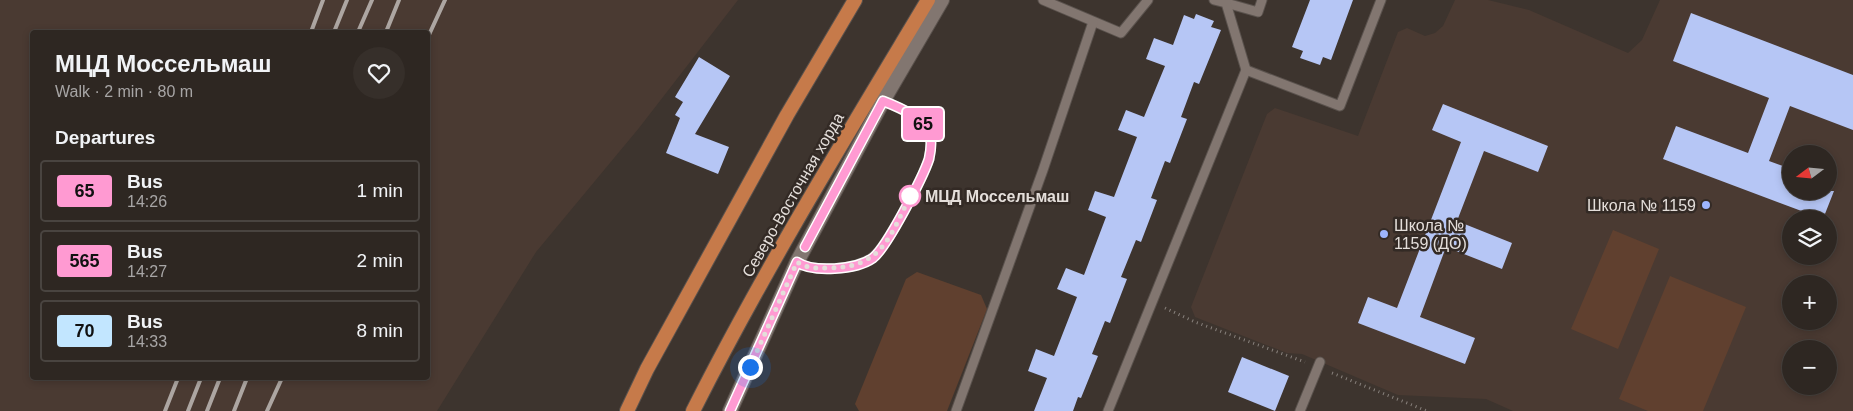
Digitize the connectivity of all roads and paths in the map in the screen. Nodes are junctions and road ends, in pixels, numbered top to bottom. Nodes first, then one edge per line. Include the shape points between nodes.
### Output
1 (856, 0) edge
2 (928, 0) edge
3 (942, 0) edge
4 (1043, 0) edge
5 (1148, 0) edge
6 (1214, 0) edge
7 (1262, 0) edge
8 (1381, 0) edge
9 (1226, 2) junction
10 (1092, 22) junction
11 (1246, 70) junction
12 (883, 101) junction
13 (797, 262) junction
14 (1153, 303) junction
15 (1319, 365) junction
16 (627, 411) edge
17 (693, 411) edge
18 (730, 411) edge
19 (956, 411) edge
20 (1108, 411) edge
21 (1300, 411) edge
22 (1426, 411) edge

1 - 16 main road via 787,114
2 - 17 main road, Северо-Восточная хорда via 729,342
3 - 12 street
4 - 10 lane
5 - 10 lane via 1121,32
6 - 9 lane
7 - 9 lane via 1258,12
8 - 11 lane via 1340,106
9 - 11 lane
10 - 19 lane via 1043,170
11 - 14 lane
12 - 13 street
12 - 13 lane via 910,113 928,128 931,144 928,159 889,238 873,258 850,268 804,268
13 - 18 street
14 - 15 path via 1195,322
14 - 20 lane
15 - 21 lane
15 - 22 path

